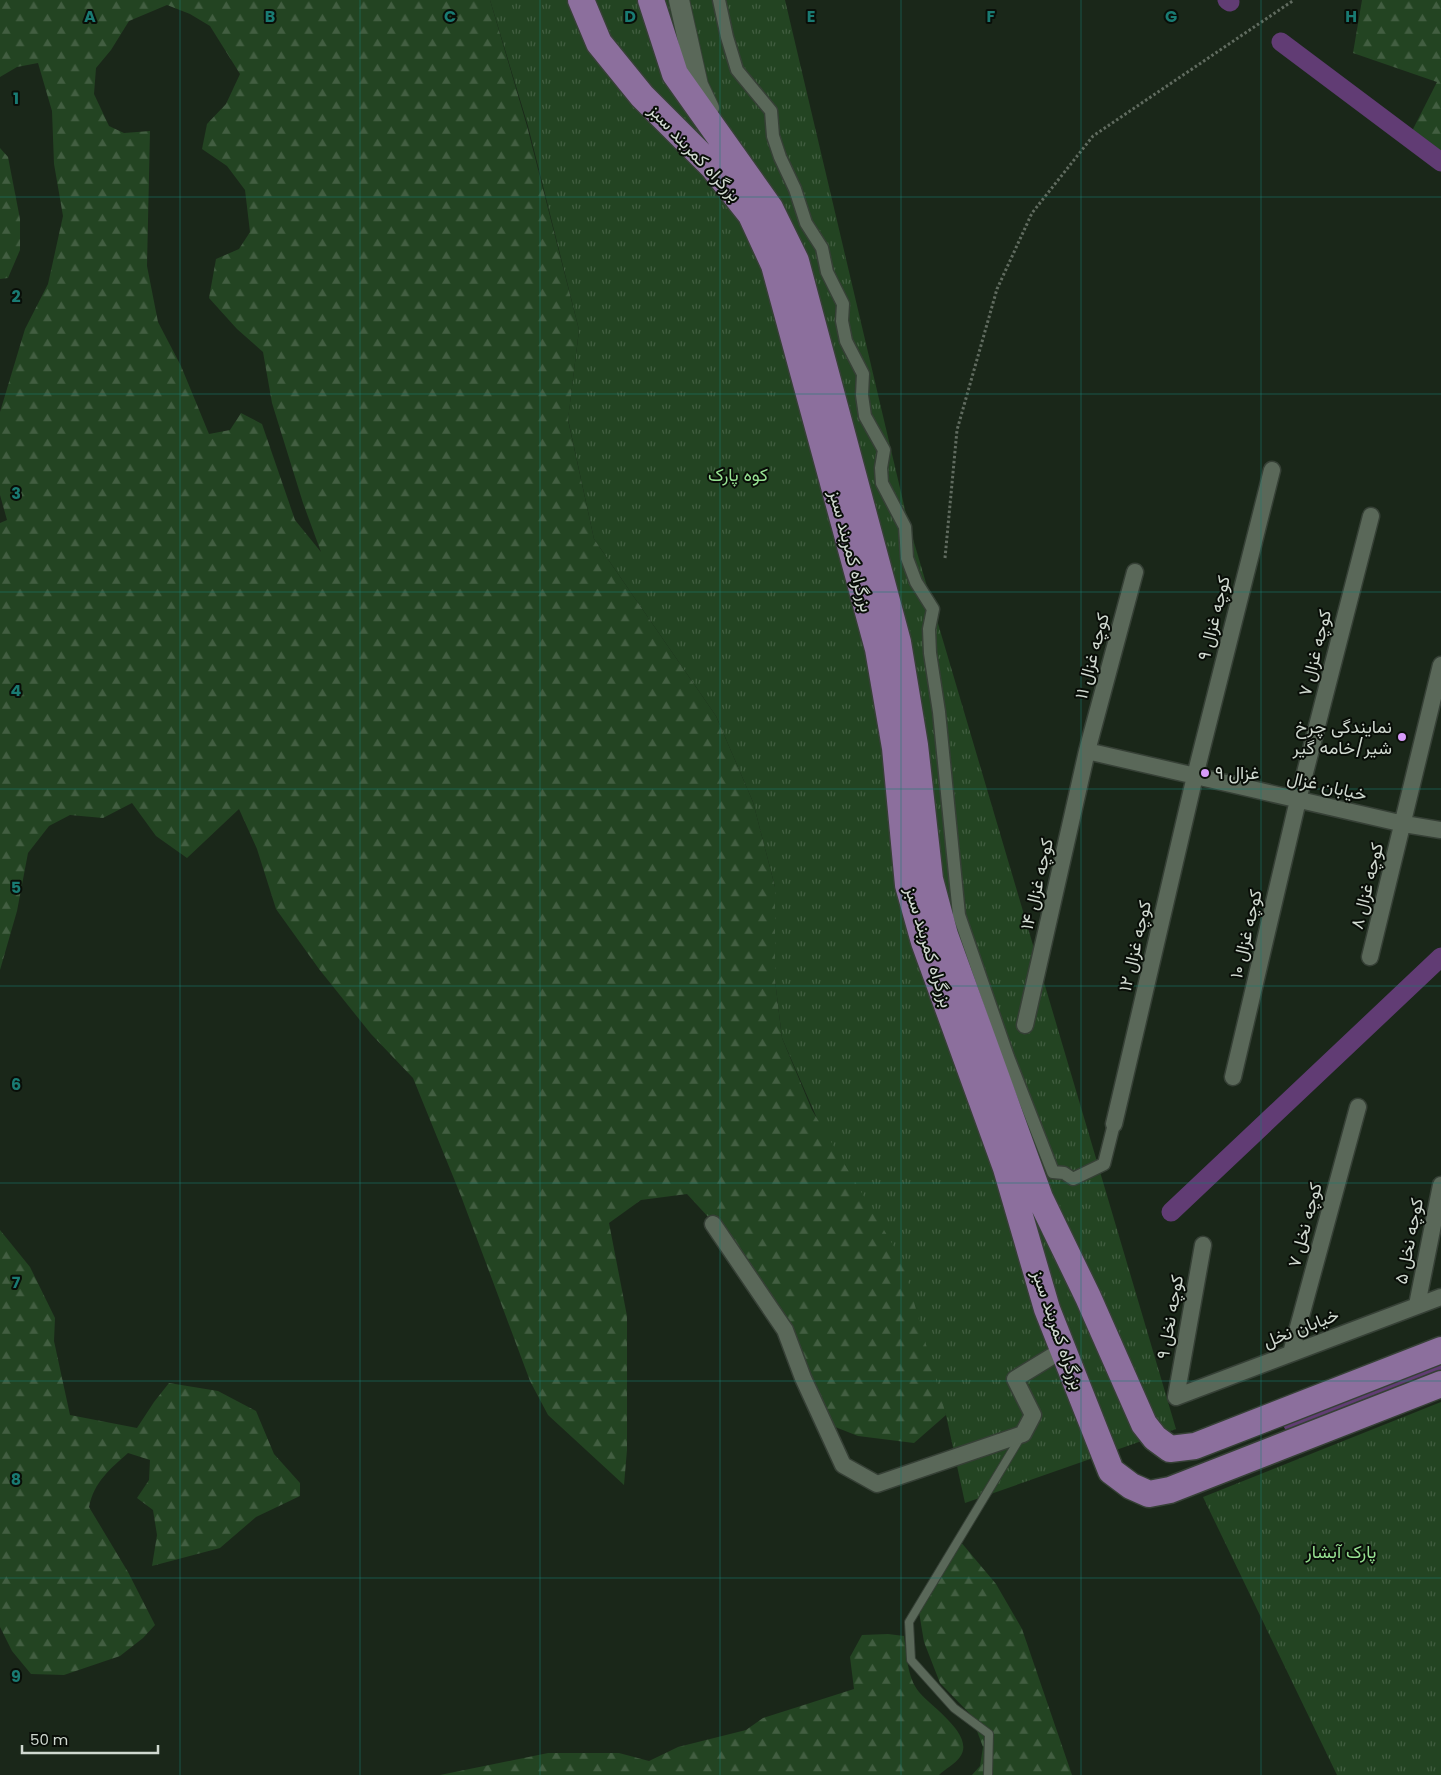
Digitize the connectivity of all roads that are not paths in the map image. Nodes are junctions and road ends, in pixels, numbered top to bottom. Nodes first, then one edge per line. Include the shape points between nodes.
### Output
1 (581, 0) edge
2 (651, 0) edge
3 (679, 0) edge
4 (719, 0) edge
5 (729, 150) junction
6 (1272, 470) dead end
7 (1371, 516) dead end
8 (1136, 572) dead end
9 (1441, 664) edge
10 (1087, 751) junction
11 (1195, 776) junction
12 (1298, 800) junction
13 (1404, 824) junction
14 (1441, 830) edge
15 (1370, 958) dead end
16 (1026, 1025) dead end
17 (1232, 1077) dead end
18 (1358, 1107) dead end
19 (1114, 1124) joint
20 (1441, 1184) edge
21 (713, 1224) dead end
22 (1203, 1245) dead end
23 (1088, 1297) junction
24 (1441, 1297) edge
25 (1417, 1305) junction
26 (1047, 1309) junction
27 (1064, 1349) junction
28 (1441, 1350) edge
29 (1291, 1353) junction
30 (1441, 1384) edge
31 (1176, 1396) joint
32 (1023, 1434) junction
33 (988, 1775) edge

1 - 26 highway, بزرگراه کمربند سبز via 599,43 642,96 712,166 752,215 774,265 878,649 895,748 908,885 924,942 1018,1204
2 - 5 highway, بزرگراه کمربند سبز via 675,74
3 - 5 street via 698,85
4 - 19 street via 737,70 771,111 773,136 780,157 806,222 822,248 827,272 843,304 846,341 863,374 866,416 884,450 882,483 905,527 907,558 916,582 933,609 929,629 930,653 959,915 1008,1057 1053,1172 1064,1173 1073,1179 1104,1164
5 - 23 highway, بزرگراه کمربند سبز via 770,208 796,261 898,642 915,745 930,879 943,926 1030,1171
6 - 11 street, کوچه غزال ۹
7 - 12 street, کوچه غزال ۷
8 - 10 street, کوچه غزال ۱۱
9 - 13 street, کوچه غزال ۸
10 - 11 street, خیابان غزال
10 - 16 street, کوچه غزال ۱۴
11 - 12 street, خیابان غزال
11 - 19 street, کوچه غزال ۱۲
12 - 13 street, خیابان غزال
12 - 17 street, کوچه غزال ۱۰
13 - 14 street, خیابان غزال
13 - 15 street, کوچه غزال ۸
18 - 29 street, کوچه نخل ۷
20 - 25 street, کوچه نخل ۵
21 - 32 street via 785,1330 843,1465 877,1484
22 - 31 street, کوچه نخل ۹
23 - 26 highway via 1078,1291 1065,1290 1055,1296
23 - 28 highway, بزرگراه کمربند سبز via 1144,1424 1170,1449 1195,1446
24 - 25 street, خیابان نخل
25 - 29 street, خیابان نخل
26 - 27 highway, بزرگراه کمربند سبز
27 - 30 highway, بزرگراه کمربند سبز via 1111,1471 1130,1486 1150,1494 1207,1477
27 - 32 street via 1015,1379 1033,1415
29 - 31 street, خیابان نخل
32 - 33 lane via 909,1622 911,1660 954,1708 989,1734

